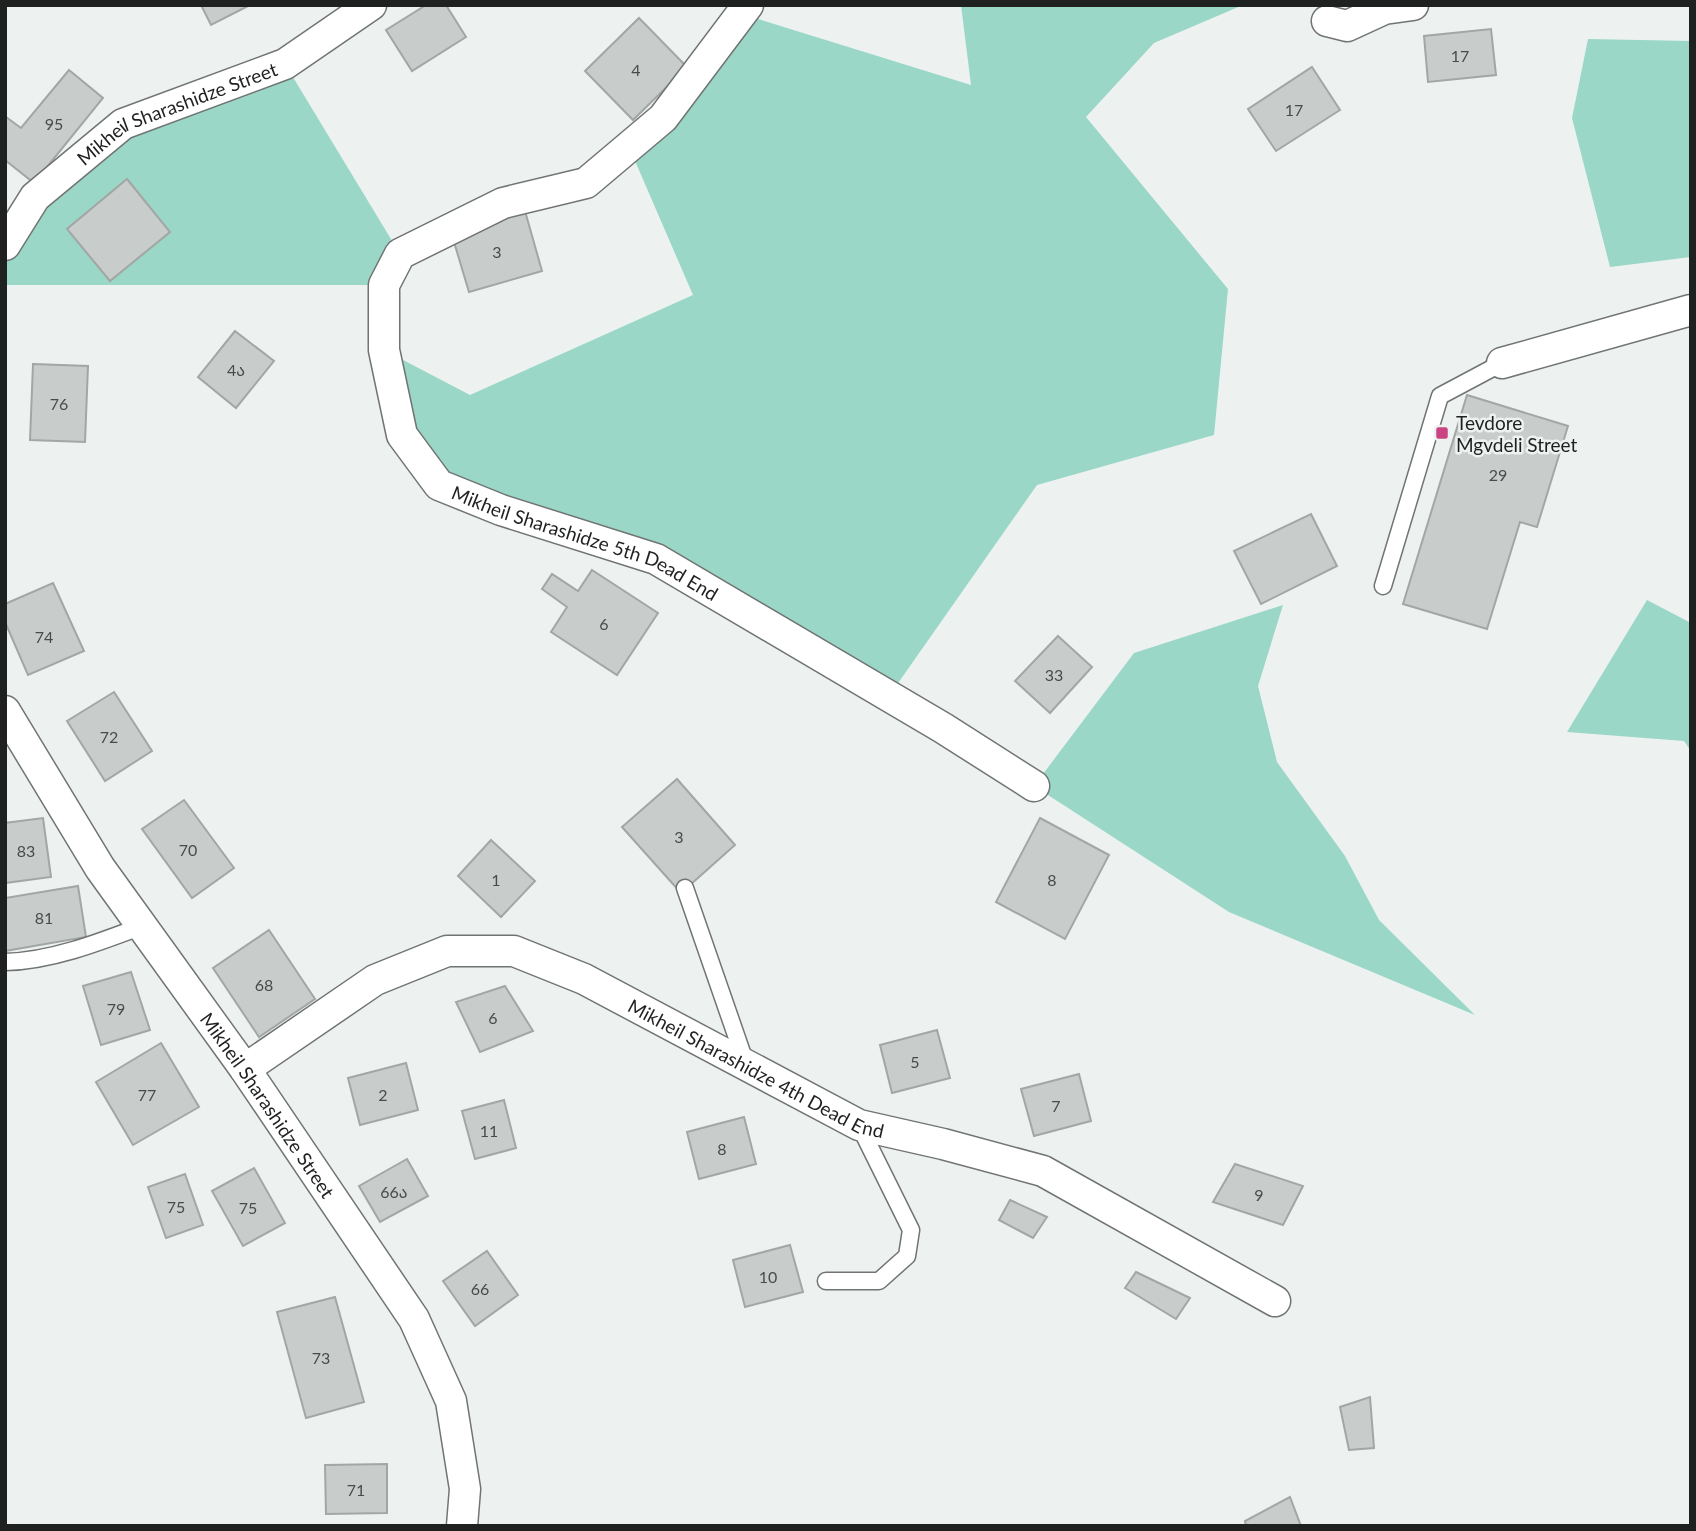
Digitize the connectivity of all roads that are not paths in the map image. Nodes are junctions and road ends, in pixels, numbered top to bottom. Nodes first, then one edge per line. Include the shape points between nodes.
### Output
1 (371, 5) edge
2 (748, 5) edge
3 (1413, 5) edge
4 (1327, 21) dead end
5 (5, 245) edge
6 (1691, 310) edge
7 (1502, 363) joint
8 (1383, 586) dead end
9 (5, 711) edge
10 (1034, 786) dead end
11 (685, 888) dead end
12 (142, 926) junction
13 (5, 962) edge
14 (747, 1066) junction
15 (245, 1069) junction
16 (859, 1125) junction
17 (826, 1281) dead end
18 (1275, 1301) dead end
19 (462, 1526) edge

1 - 5 street, Mikheil Sharashidze Street via 285,64 123,124 35,197
2 - 10 street, Mikheil Sharashidze 5th Dead End via 663,118 586,183 503,203 400,254 384,285 384,350 402,435 439,485 501,510 656,559
3 - 4 street via 1384,9 1347,26
6 - 7 street
7 - 8 lane via 1440,396
9 - 12 street, Mikheil Sharashidze Street via 100,869
11 - 14 lane
12 - 13 lane via 84,948
12 - 15 street, Mikheil Sharashidze Street
14 - 15 street, Mikheil Sharashidze 4th Dead End via 584,979 514,951 447,951 375,981
14 - 16 street, Mikheil Sharashidze 4th Dead End
15 - 19 street, Mikheil Sharashidze Street via 414,1319 451,1401 465,1489
16 - 17 lane via 911,1230 907,1256 879,1281
16 - 18 street, Mikheil Sharashidze 4th Dead End via 1044,1171

